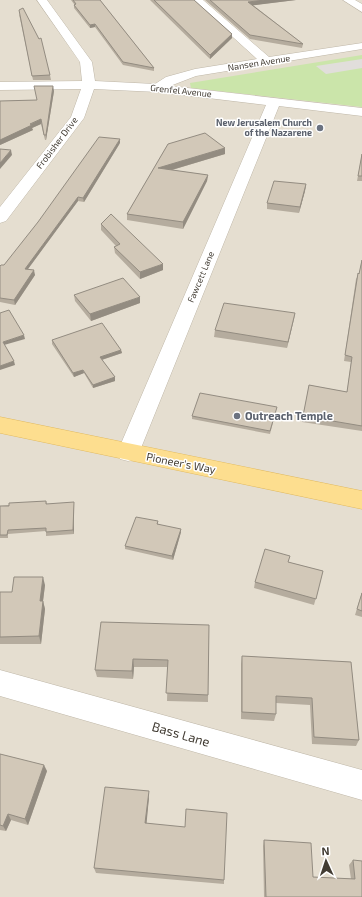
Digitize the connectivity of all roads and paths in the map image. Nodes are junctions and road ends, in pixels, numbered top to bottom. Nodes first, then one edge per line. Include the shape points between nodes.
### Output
1 (42, 0) edge
2 (197, 0) edge
3 (348, 0) edge
4 (362, 9) edge
5 (362, 46) edge
6 (266, 61) junction
7 (88, 84) junction
8 (0, 86) edge
9 (158, 88) junction
10 (274, 102) junction
11 (362, 112) edge
12 (0, 218) edge
13 (0, 425) edge
14 (128, 453) junction
15 (362, 500) edge
16 (0, 683) edge
17 (362, 785) edge

1 - 7 street, Frobisher Drive via 86,62
2 - 6 street
3 - 4 street
5 - 6 street, Nansen Avenue
6 - 9 street, Nansen Avenue via 195,73 170,80
7 - 8 street, Grenfel Avenue
7 - 9 street, Grenfel Avenue
7 - 12 street, Frobisher Drive via 77,118
9 - 10 street, Grenfel Avenue
10 - 11 street, Grenfel Avenue
10 - 14 street, Fawcett Lane
13 - 14 main road, Pioneer's Way
14 - 15 main road, Pioneer's Way
16 - 17 street, Bass Lane

